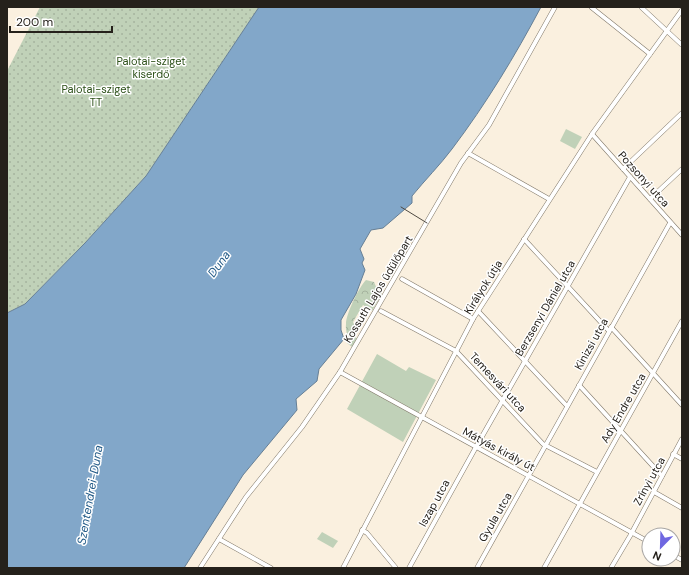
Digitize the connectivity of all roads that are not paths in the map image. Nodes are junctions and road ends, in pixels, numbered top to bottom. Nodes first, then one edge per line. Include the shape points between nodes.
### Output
1 (555, 7) edge
2 (591, 7) edge
3 (641, 7) edge
4 (682, 11) edge
5 (666, 32) junction
6 (682, 45) edge
7 (650, 54) junction
8 (682, 113) edge
9 (592, 134) junction
10 (468, 153) junction
11 (623, 169) junction
12 (682, 169) edge
13 (630, 177) junction
14 (549, 199) junction
15 (650, 199) junction
16 (670, 222) junction
17 (682, 235) edge
18 (524, 239) junction
19 (402, 279) dead end
20 (569, 285) junction
21 (381, 311) dead end
22 (478, 311) junction
23 (473, 319) junction
24 (682, 321) edge
25 (610, 329) junction
26 (456, 351) junction
27 (524, 362) junction
28 (340, 372) junction
29 (653, 373) junction
30 (579, 385) junction
31 (502, 400) junction
32 (682, 405) edge
33 (567, 406) junction
34 (422, 417) junction
35 (620, 431) junction
36 (682, 439) edge
37 (546, 445) junction
38 (476, 447) junction
39 (674, 454) junction
40 (682, 459) edge
41 (596, 472) junction
42 (530, 476) junction
43 (662, 476) junction
44 (654, 492) junction
45 (580, 503) junction
46 (682, 508) edge
47 (362, 530) junction
48 (632, 532) junction
49 (641, 537) edge
50 (218, 539) junction
51 (200, 568) edge
52 (271, 568) edge
53 (343, 568) edge
54 (396, 568) edge
55 (409, 568) edge
56 (477, 568) edge
57 (544, 568) edge
58 (611, 568) edge

1 - 10 street, Kossuth Lajos üdülőpart via 489,125
2 - 7 street
3 - 5 street
4 - 5 street, Királyok útja
5 - 6 street
5 - 7 street, Királyok útja
7 - 9 street, Királyok útja
8 - 11 street
9 - 11 street, Pozsonyi utca
9 - 14 street, Királyok útja
10 - 14 street
10 - 28 street, Kossuth Lajos üdülőpart
11 - 13 street, Pozsonyi utca
12 - 15 street
13 - 15 street, Pozsonyi utca
13 - 20 street, Berzsenyi Dániel utca
14 - 18 street, Királyok útja
15 - 16 street, Pozsonyi utca
16 - 17 street, Pozsonyi utca
16 - 25 street, Kinizsi utca
18 - 20 street
18 - 22 street, Királyok útja
19 - 23 street
20 - 25 street
20 - 27 street, Berzsenyi Dániel utca
21 - 26 street, Temesvári utca
22 - 23 street, Királyok útja
22 - 27 street
23 - 26 street, Királyok útja
24 - 29 street, Ady Endre utca
25 - 29 street
25 - 30 street, Kinizsi utca
26 - 31 street, Temesvári utca
26 - 34 street, Királyok útja
27 - 31 street, Berzsenyi Dániel utca
27 - 33 street
28 - 34 street, Mátyás király út
28 - 50 street, Kossuth Lajos üdülőpart via 302,427 246,497
29 - 32 street
29 - 35 street, Ady Endre utca
30 - 33 street, Kinizsi utca
30 - 35 street
31 - 37 street, Temesvári utca
31 - 38 street, Berzsenyi Dániel utca
33 - 37 street, Kinizsi utca
34 - 38 street, Mátyás király út
34 - 47 street, Királyok útja
35 - 41 street, Ady Endre utca
35 - 43 street
36 - 39 street, Zrínyi utca
37 - 41 street, Temesvári utca
37 - 42 street, Kinizsi utca
38 - 42 street, Mátyás király út
38 - 55 street, Iszap utca
39 - 40 street
39 - 43 street, Zrínyi utca
41 - 45 street, Ady Endre utca
42 - 45 street, Mátyás király út
42 - 56 street, Gyula utca
43 - 44 street, Zrínyi utca
44 - 46 street
44 - 48 street, Zrínyi utca
45 - 48 street, Mátyás király út
45 - 57 street, Ady Endre utca
47 - 53 street, Királyok útja
47 - 54 street
48 - 49 street, Mátyás király út
48 - 58 street, Zrínyi utca
50 - 51 street, Kossuth Lajos üdülőpart
50 - 52 street

